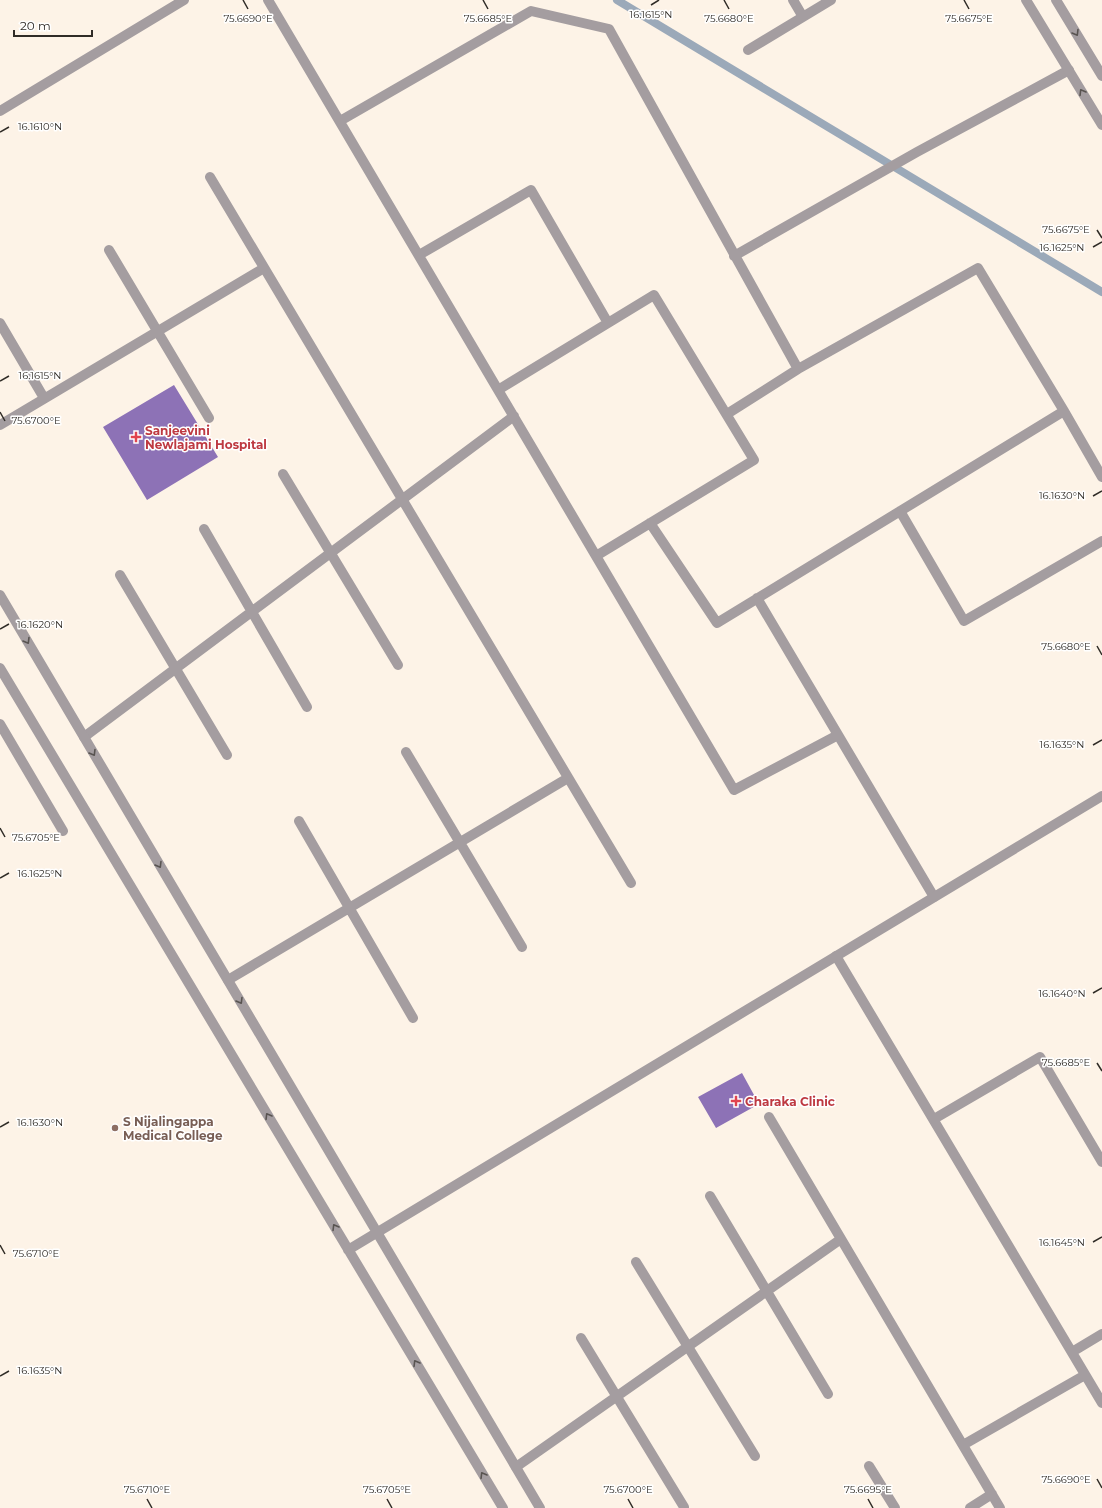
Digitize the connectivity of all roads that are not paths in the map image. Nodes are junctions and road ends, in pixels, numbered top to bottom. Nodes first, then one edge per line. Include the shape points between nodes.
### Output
1 (184, 0) edge
2 (268, 0) edge
3 (793, 0) edge
4 (831, 0) edge
5 (1026, 0) edge
6 (1056, 0) edge
7 (803, 17) junction
8 (748, 50) dead end
9 (1069, 70) junction
10 (1102, 76) edge
11 (0, 111) edge
12 (340, 121) junction
13 (1102, 125) edge
14 (210, 177) dead end
15 (109, 250) dead end
16 (419, 255) junction
17 (734, 256) junction
18 (264, 268) junction
19 (0, 323) edge
20 (608, 323) junction
21 (157, 331) junction
22 (798, 369) junction
23 (498, 390) junction
24 (44, 398) junction
25 (1064, 410) junction
26 (727, 414) junction
27 (514, 416) junction
28 (209, 418) dead end
29 (0, 424) edge
30 (283, 474) dead end
31 (1102, 477) edge
32 (402, 499) junction
33 (900, 511) junction
34 (650, 523) junction
35 (204, 529) dead end
36 (1102, 541) edge
37 (330, 553) junction
38 (596, 556) junction
39 (120, 575) dead end
40 (0, 595) edge
41 (757, 598) junction
42 (252, 612) junction
43 (398, 666) dead end
44 (0, 668) edge
45 (175, 668) junction
46 (307, 707) dead end
47 (0, 724) edge
48 (838, 735) junction
49 (84, 737) junction
50 (406, 752) dead end
51 (227, 755) dead end
52 (568, 778) junction
53 (1102, 796) edge
54 (299, 821) dead end
55 (63, 831) dead end
56 (460, 842) junction
57 (631, 883) dead end
58 (934, 897) junction
59 (350, 908) junction
60 (522, 948) dead end
61 (836, 956) junction
62 (228, 980) junction
63 (413, 1018) dead end
64 (769, 1117) dead end
65 (934, 1119) junction
66 (1102, 1162) edge
67 (710, 1196) dead end
68 (377, 1233) junction
69 (841, 1239) junction
70 (348, 1250) junction
71 (636, 1262) dead end
72 (766, 1291) junction
73 (1102, 1334) edge
74 (581, 1338) dead end
75 (688, 1346) junction
76 (1072, 1352) junction
77 (1085, 1375) junction
78 (828, 1394) dead end
79 (616, 1396) junction
80 (1102, 1403) edge
81 (963, 1445) junction
82 (755, 1456) dead end
83 (869, 1466) dead end
84 (516, 1467) junction
85 (992, 1494) junction
86 (684, 1507) dead end
87 (503, 1508) edge
88 (540, 1508) edge
89 (895, 1508) edge
90 (970, 1508) edge
91 (1000, 1508) edge

1 - 11 street
2 - 12 street
3 - 7 street
4 - 7 street
5 - 9 street
6 -> 10 street
7 - 8 street
13 -> 9 street
9 - 17 street via 909,156
12 - 16 street
12 - 17 street via 531,11 609,29
14 - 18 street
15 - 21 street
16 - 20 street via 531,190
16 - 23 street
17 - 22 street
18 - 21 street
18 - 32 street
19 - 24 street
20 - 23 street
20 - 26 street via 654,295
21 - 24 street
21 - 28 street
22 - 25 street via 978,268
22 - 26 street
23 - 27 street
24 - 29 street
25 - 31 street
25 - 33 street
26 - 34 street via 754,460
27 - 32 street
27 - 38 street
30 - 37 street
32 - 37 street
32 - 52 street
33 - 36 street via 964,620
33 - 41 street
34 - 38 street
34 - 41 street via 718,623
35 - 42 street
37 - 42 street
37 - 43 street
38 - 48 street via 734,790
39 - 45 street
40 -> 49 street
41 - 48 street
42 - 45 street
42 - 46 street
70 -> 44 street
45 - 49 street
45 - 51 street
47 - 55 street
48 - 58 street
49 -> 62 street
50 - 56 street
52 - 56 street
52 - 57 street
53 - 58 street
54 - 59 street
56 - 59 street
56 - 60 street
58 - 61 street
59 - 62 street
59 - 63 street
61 - 65 street
61 - 68 street
62 -> 68 street
64 - 69 street
65 - 66 street via 1040,1057
65 - 76 street
67 - 72 street
68 - 70 street
68 - 84 street
69 - 72 street
69 - 81 street
87 -> 70 street
71 - 75 street
72 - 75 street
72 - 78 street
73 - 76 street
74 - 79 street
75 - 79 street
75 - 82 street
76 - 77 street
77 - 80 street
77 - 81 street
79 - 84 street
79 - 86 street
81 - 85 street
83 - 89 street
84 - 88 street
85 - 90 street
85 - 91 street

